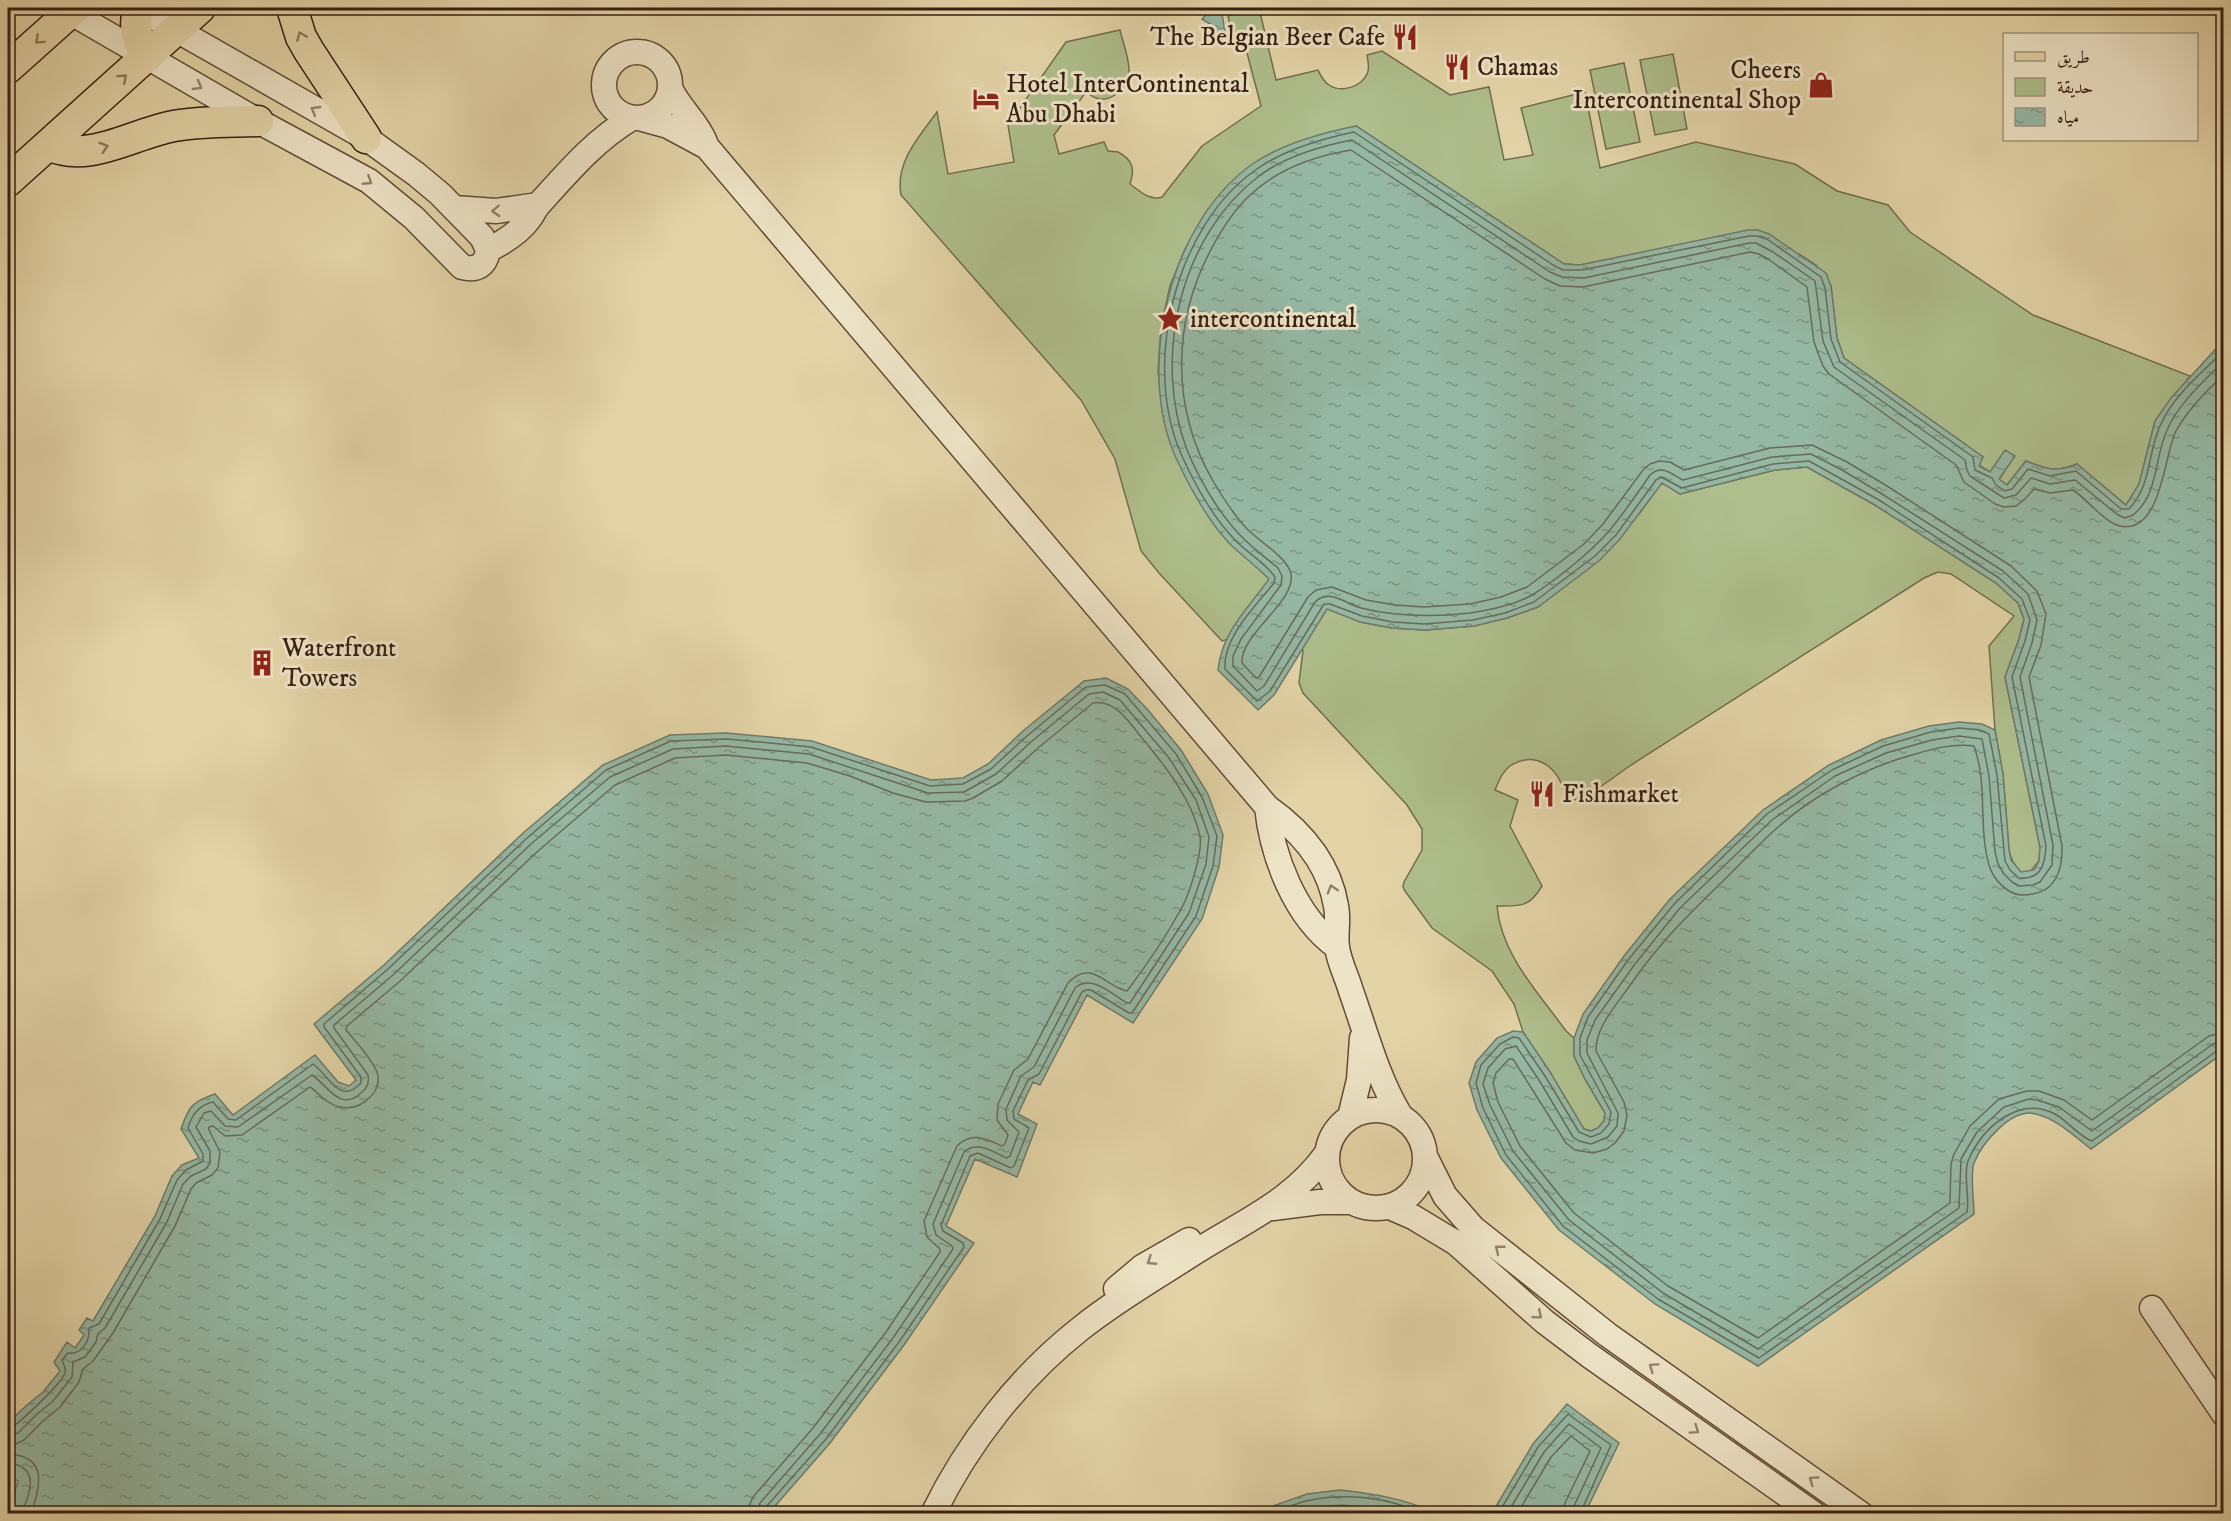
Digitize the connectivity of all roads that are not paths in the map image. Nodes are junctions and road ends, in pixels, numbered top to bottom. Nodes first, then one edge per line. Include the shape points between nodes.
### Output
1 (138, 8) edge
2 (200, 8) edge
3 (292, 8) edge
4 (69, 9) edge
5 (176, 29) junction
6 (147, 57) junction
7 (8, 68) edge
8 (670, 87) junction
9 (604, 91) junction
10 (635, 118) junction
11 (258, 121) junction
12 (366, 138) junction
13 (48, 145) junction
14 (707, 147) junction
15 (580, 158) junction
16 (8, 181) edge
17 (538, 205) junction
18 (454, 208) junction
19 (488, 250) junction
20 (1362, 1024) junction
21 (1400, 1115) junction
22 (1350, 1117) junction
23 (1328, 1153) junction
24 (1426, 1158) junction
25 (1352, 1203) junction
26 (1390, 1207) junction
27 (1270, 1208) junction
28 (2152, 1308) dead end
29 (2223, 1414) edge
30 (933, 1514) edge
31 (1814, 1514) edge
32 (1861, 1514) edge

1 - 5 street
1 - 6 main road via 136,33
2 - 5 main road
12 -> 3 main road via 301,38
4 - 6 street
4 -> 7 main road
5 - 6 main road
12 -> 5 street
6 -> 11 street
13 -> 6 main road
8 - 9 street via 664,66 646,53 635,52 624,54 608,69
8 - 10 street via 660,109
8 - 14 street
9 - 10 street via 614,109
9 - 15 street
10 - 14 street via 668,126
10 - 15 street via 605,136
13 -> 11 main road via 84,153 176,126
11 -> 19 street via 369,181 414,218 462,267 477,268
12 - 18 street
13 - 16 main road
14 - 20 street via 1267,807 1333,944
15 - 17 street
17 -> 18 street via 496,211
17 - 19 street via 518,232
18 - 19 street via 482,237
20 - 21 street
20 - 22 street via 1359,1080
21 - 22 street via 1375,1109
21 - 24 street via 1418,1133
22 - 23 street via 1333,1135
23 - 25 street via 1334,1185
23 - 27 street via 1308,1179
24 - 26 street via 1425,1170 1412,1193
32 -> 24 street via 1608,1335 1491,1242 1458,1213 1439,1187
25 - 26 street
25 - 27 street
26 -> 31 street via 1456,1244 1590,1356
27 - 30 street via 1243,1223 1200,1235 1161,1254 1108,1296 985,1429
28 - 29 street

